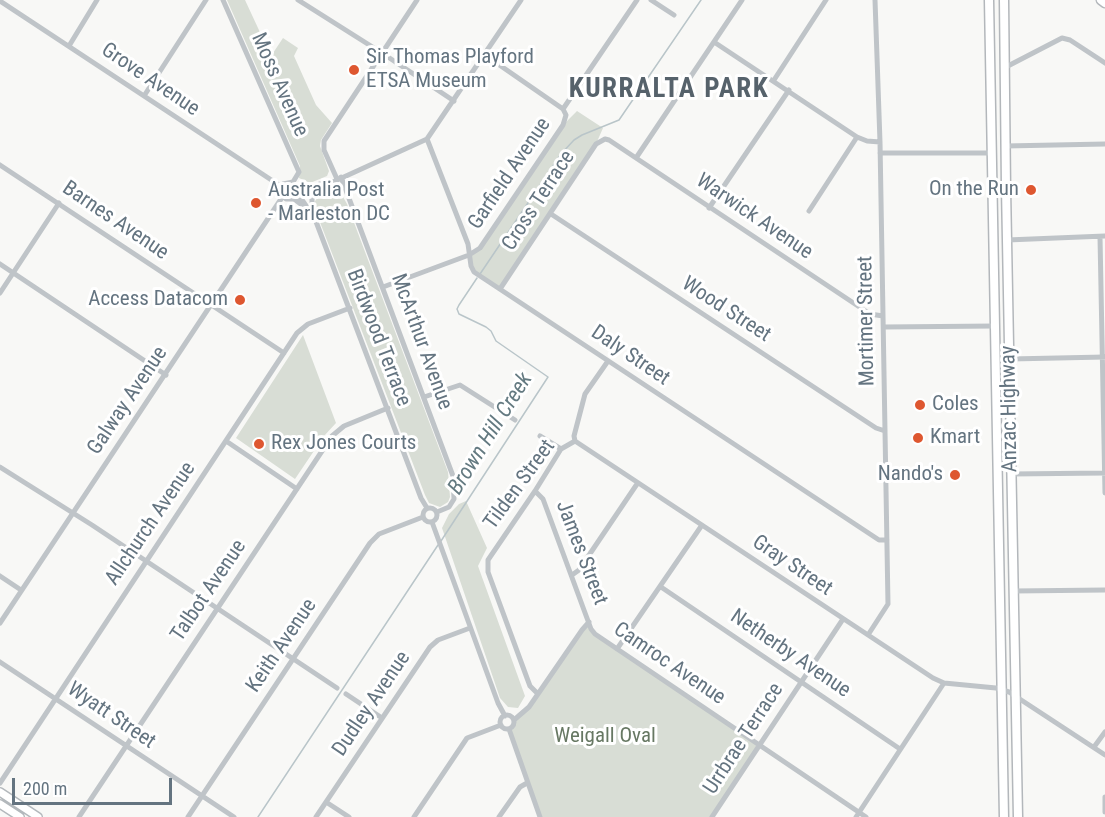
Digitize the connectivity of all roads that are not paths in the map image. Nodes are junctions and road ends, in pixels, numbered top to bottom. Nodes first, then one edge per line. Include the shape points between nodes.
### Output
1 (98, 0) edge
2 (206, 0) edge
3 (223, 0) edge
4 (417, 0) edge
5 (521, 0) edge
6 (637, 0) edge
7 (651, 0) edge
8 (742, 0) edge
9 (826, 0) edge
10 (875, 0) edge
11 (989, 0) edge
12 (1004, 0) edge
13 (1101, 0) edge
14 (0, 1) edge
15 (300, 1) edge
16 (1105, 3) edge
17 (675, 15) dead end
18 (1004, 36) junction
19 (714, 42) junction
20 (69, 46) junction
21 (382, 53) junction
22 (990, 53) junction
23 (485, 55) junction
24 (1105, 63) edge
25 (1004, 68) junction
26 (774, 80) junction
27 (789, 90) junction
28 (144, 96) junction
29 (454, 101) junction
30 (563, 109) junction
31 (857, 137) junction
32 (427, 139) junction
33 (609, 140) joint
34 (880, 142) junction
35 (1105, 144) edge
36 (1005, 146) junction
37 (880, 153) junction
38 (991, 153) junction
39 (636, 158) junction
40 (0, 165) edge
41 (1006, 177) junction
42 (339, 178) junction
43 (293, 182) junction
44 (282, 187) junction
45 (992, 187) junction
46 (317, 189) junction
47 (297, 193) junction
48 (283, 196) junction
49 (1006, 200) junction
50 (59, 203) junction
51 (993, 205) junction
52 (709, 208) junction
53 (809, 211) dead end
54 (312, 212) junction
55 (551, 214) junction
56 (1103, 237) edge
57 (1007, 240) junction
58 (470, 255) junction
59 (0, 264) edge
60 (13, 273) junction
61 (383, 287) junction
62 (500, 289) junction
63 (1008, 291) junction
64 (994, 292) junction
65 (0, 293) edge
66 (211, 304) junction
67 (350, 308) junction
68 (883, 316) junction
69 (995, 326) junction
70 (884, 327) junction
71 (284, 353) junction
72 (1104, 357) edge
73 (1010, 359) junction
74 (608, 361) junction
75 (165, 375) junction
76 (424, 397) junction
77 (388, 408) junction
78 (515, 420) dead end
79 (885, 430) junction
80 (540, 436) dead end
81 (226, 441) junction
82 (575, 441) junction
83 (561, 449) junction
84 (0, 467) edge
85 (1105, 473) edge
86 (1011, 474) junction
87 (638, 484) junction
88 (297, 489) junction
89 (536, 491) junction
90 (998, 492) junction
91 (1105, 493) edge
92 (427, 508) junction
93 (437, 512) junction
94 (72, 514) junction
95 (423, 517) junction
96 (432, 522) junction
97 (702, 525) junction
98 (887, 540) junction
99 (1013, 548) junction
100 (1000, 557) junction
101 (146, 561) junction
102 (572, 575) junction
103 (0, 576) edge
104 (661, 587) junction
105 (21, 590) junction
106 (1105, 590) edge
107 (1014, 591) junction
108 (218, 609) junction
109 (843, 619) junction
110 (0, 623) edge
111 (590, 626) junction
112 (470, 628) junction
113 (868, 635) junction
114 (1015, 641) junction
115 (1001, 642) junction
116 (617, 649) junction
117 (294, 659) junction
118 (0, 662) edge
119 (801, 682) junction
120 (944, 683) junction
121 (337, 688) dead end
122 (1001, 689) junction
123 (346, 694) dead end
124 (538, 694) junction
125 (1016, 696) junction
126 (56, 698) junction
127 (504, 716) junction
128 (382, 718) junction
129 (514, 720) junction
130 (501, 725) junction
131 (509, 729) junction
132 (1105, 732) edge
133 (126, 746) junction
134 (759, 746) junction
135 (1094, 747) junction
136 (900, 749) junction
137 (1105, 755) edge
138 (1018, 779) junction
139 (0, 783) edge
140 (527, 783) junction
141 (1003, 787) junction
142 (0, 792) edge
143 (202, 796) junction
144 (1105, 797) edge
145 (326, 802) junction
146 (1, 807) edge
147 (1105, 812) edge
148 (857, 815) edge
149 (20, 817) edge
150 (38, 817) edge
151 (79, 817) edge
152 (188, 817) edge
153 (234, 817) edge
154 (316, 817) edge
155 (349, 817) edge
156 (414, 817) edge
157 (499, 817) edge
158 (540, 817) edge
159 (712, 817) edge
160 (866, 817) edge
161 (1004, 817) edge
162 (1018, 817) edge

1 - 20 street
2 - 28 street
3 - 43 street, Moss Avenue via 299,172
4 - 21 street
5 - 23 street
6 - 30 street, Garfield Avenue
7 - 17 street
8 - 19 street
9 - 26 street
10 - 34 street, Mortimer Street
11 - 22 highway, Anzac Highway
12 - 18 highway, Anzac Highway
13 - 16 highway
14 - 20 street, Grove Avenue
15 - 21 street
18 - 22 highway via 997,36
18 - 25 highway, Anzac Highway
19 - 26 street
19 - 39 street
20 - 28 street, Grove Avenue
21 - 29 street
21 - 42 street, McArthur Avenue via 324,141 324,150
22 - 38 highway, Anzac Highway
23 - 29 street
23 - 30 street
24 - 25 street via 1062,38
25 - 36 highway, Anzac Highway
26 - 27 street
27 - 31 street
27 - 52 street
28 - 44 street, Grove Avenue
29 - 32 street
30 - 58 street, Garfield Avenue via 563,125 480,248
31 - 34 street
31 - 53 street
32 - 42 street
32 - 58 street, Daly Street
33 - 39 street, Warwick Avenue
33 - 55 street, Cross Terrace via 596,144
34 - 37 street, Mortimer Street
35 - 36 street
36 - 41 highway, Anzac Highway
37 - 38 street
37 - 68 street, Mortimer Street
38 - 45 highway, Anzac Highway
39 - 52 street, Warwick Avenue
40 - 50 street, Barnes Avenue
41 - 45 highway via 999,189
41 - 49 highway, Anzac Highway
42 - 46 street
42 - 47 street
42 - 61 street, McArthur Avenue
43 - 44 street
43 - 47 street
44 - 48 street
45 - 51 highway, Anzac Highway
46 - 47 street
46 - 54 street via 312,197
47 - 48 street via 286,199
47 - 54 street, Birdwood Terrace
48 - 66 street, Galway Avenue
49 - 51 highway via 998,198
49 - 57 highway, Anzac Highway
50 - 60 street
50 - 66 street, Barnes Avenue
51 - 64 highway, Anzac Highway
52 - 68 street, Warwick Avenue via 870,314
54 - 67 street, Birdwood Terrace
55 - 62 street, Cross Terrace
55 - 79 street, Wood Street via 876,428
56 - 57 street
56 - 72 street
57 - 63 highway, Anzac Highway
58 - 61 street, Garfield Avenue
58 - 62 street, Daly Street via 474,272
59 - 60 street
60 - 65 street
60 - 75 street
61 - 76 street, McArthur Avenue
62 - 74 street, Daly Street
63 - 64 highway
63 - 73 highway, Anzac Highway
64 - 69 highway, Anzac Highway
66 - 71 street, Barnes Avenue
66 - 75 street, Galway Avenue
67 - 71 street, Allchurch Avenue via 308,324
67 - 77 street, Birdwood Terrace
68 - 70 street, Mortimer Street
69 - 70 street
69 - 90 highway, Anzac Highway
70 - 79 street, Mortimer Street
71 - 81 street, Allchurch Avenue
72 - 73 street
72 - 85 street
73 - 86 highway, Anzac Highway
74 - 82 street, Tilden Street via 585,394
74 - 98 street, Daly Street via 879,540
75 - 94 street, Galway Avenue
76 - 78 street via 460,385
76 - 93 street, McArthur Avenue via 455,486 452,503
77 - 88 street, Talbot Avenue via 338,430
77 - 92 street, Birdwood Terrace
79 - 98 street, Mortimer Street
80 - 83 street
81 - 88 street
81 - 101 street, Allchurch Avenue
82 - 83 street, Tilden Street
82 - 87 street, Gray Street
83 - 89 street, Tilden Street
84 - 94 street
85 - 86 street
85 - 91 street
86 - 90 highway
86 - 99 highway, Anzac Highway
87 - 97 street, Gray Street
87 - 102 street
88 - 108 street, Talbot Avenue
89 - 102 street, James Street via 543,499
89 - 124 street, Tilden Street via 493,550 487,566 530,686
90 - 100 highway, Anzac Highway
92 - 93 street
92 - 95 street
93 - 96 street
94 - 101 street
94 - 105 street, Galway Avenue
95 - 96 street
95 - 117 street, Keith Avenue via 374,538
96 - 112 street
97 - 104 street
97 - 109 street, Gray Street
98 - 113 street, Mortimer Street via 888,604
99 - 100 highway via 1006,547
99 - 107 highway, Anzac Highway
100 - 115 highway, Anzac Highway
101 - 108 street
101 - 126 street, Allchurch Avenue
102 - 111 street, James Street
103 - 105 street
104 - 116 street
104 - 119 street, Netherby Avenue
105 - 110 street, Galway Avenue
106 - 107 street
107 - 114 highway, Anzac Highway
108 - 117 street
108 - 133 street, Talbot Avenue
109 - 113 street, Gray Street
109 - 119 street, Urrbrae Terrace
111 - 116 street, Camroc Avenue
111 - 124 street via 582,630
112 - 127 street
112 - 128 street, Dudley Avenue via 433,644
113 - 120 street, Gray Street
114 - 115 highway
114 - 125 highway, Anzac Highway
115 - 122 highway, Anzac Highway
116 - 134 street, Camroc Avenue
117 - 121 street
117 - 143 street, Keith Avenue
118 - 126 street, Wyatt Street
119 - 134 street, Urrbrae Terrace
119 - 136 street, Netherby Avenue
120 - 122 street, Gray Street
120 - 136 street
122 - 125 street, Gray Street
122 - 141 highway, Anzac Highway
123 - 128 street
124 - 129 street
125 - 135 street, Gray Street
125 - 138 highway, Anzac Highway
126 - 133 street, Wyatt Street
126 - 139 street, Allchurch Avenue
127 - 129 street
127 - 130 street
128 - 145 street, Dudley Avenue
129 - 131 street
130 - 131 street
130 - 156 street via 467,738
131 - 140 street
132 - 135 street
133 - 143 street, Wyatt Street
133 - 151 street, Talbot Avenue
134 - 148 street
134 - 159 street, Urrbrae Terrace
135 - 137 street, Gray Street
136 - 148 street
138 - 141 highway via 1009,780
138 - 162 highway, Anzac Highway
140 - 157 street
140 - 158 street
141 - 161 highway, Anzac Highway
142 - 150 main road
143 - 152 street, Keith Avenue
143 - 153 street, Wyatt Street
144 - 147 street
145 - 154 street, Dudley Avenue
145 - 155 street
146 - 149 main road
148 - 160 street

